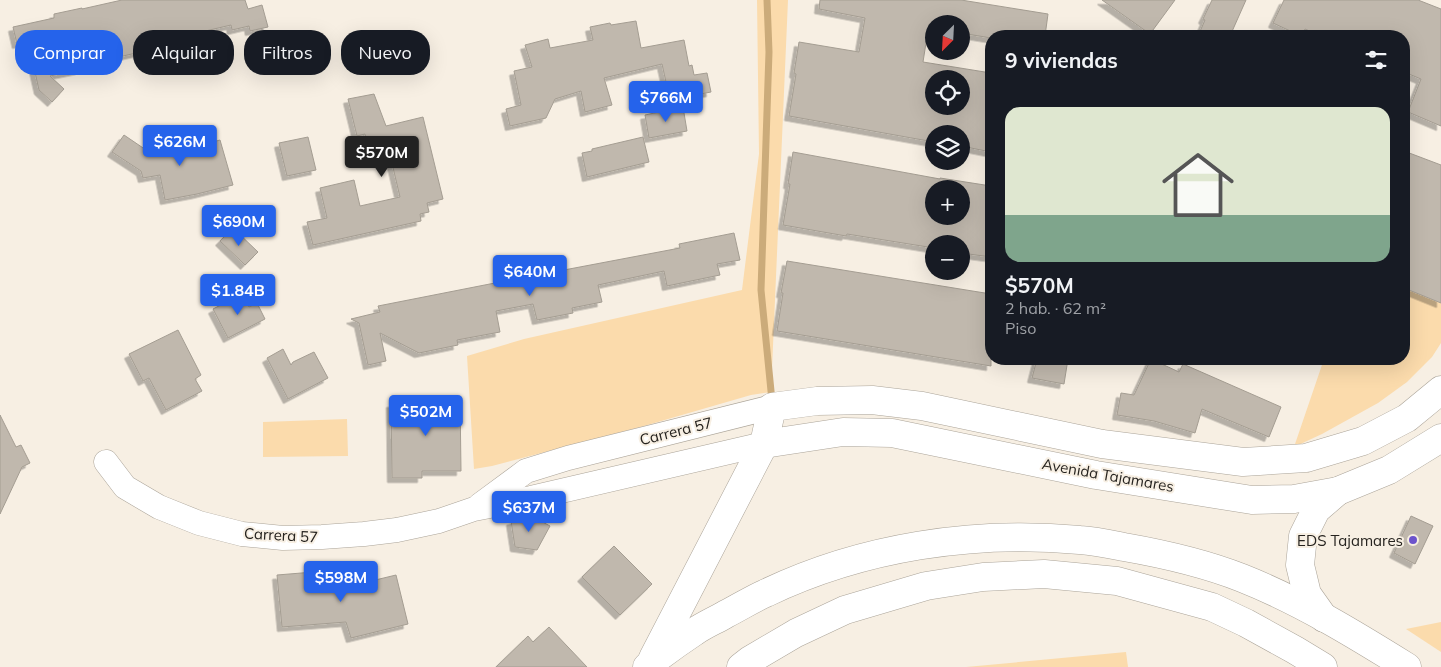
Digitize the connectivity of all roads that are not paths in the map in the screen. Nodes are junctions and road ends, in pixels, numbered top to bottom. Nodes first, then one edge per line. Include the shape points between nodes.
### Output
1 (1441, 390) edge
2 (772, 407) junction
3 (1441, 438) edge
4 (764, 444) junction
5 (106, 462) dead end
6 (1338, 491) junction
7 (474, 509) junction
8 (1324, 618) junction
9 (649, 665) edge
10 (746, 665) edge
11 (1323, 667) edge
12 (1407, 667) edge

1 - 2 main road, Avenida Tajamares via 1407,418 1363,441 1306,458 1243,462 1102,444 922,406 863,400 817,401
2 - 4 main road
2 - 7 street, Carrera 57 via 526,470
3 - 6 main road, Avenida Tajamares via 1388,470
4 - 6 main road, Avenida Tajamares via 843,432 892,433 1096,475 1252,500 1294,499
4 - 7 street, Carrera 57
4 - 9 main road
5 - 7 street, Carrera 57 via 125,487 159,507 199,523 242,534 283,538 364,534 439,521
6 - 8 main road via 1316,510 1303,536 1300,565 1307,594
8 - 9 main road via 1241,578 1160,553 1081,540 980,538 884,552 813,573 766,593 695,631
8 - 12 main road
10 - 11 main road via 796,633 846,610 926,586 983,577 1044,574 1117,582 1212,607

